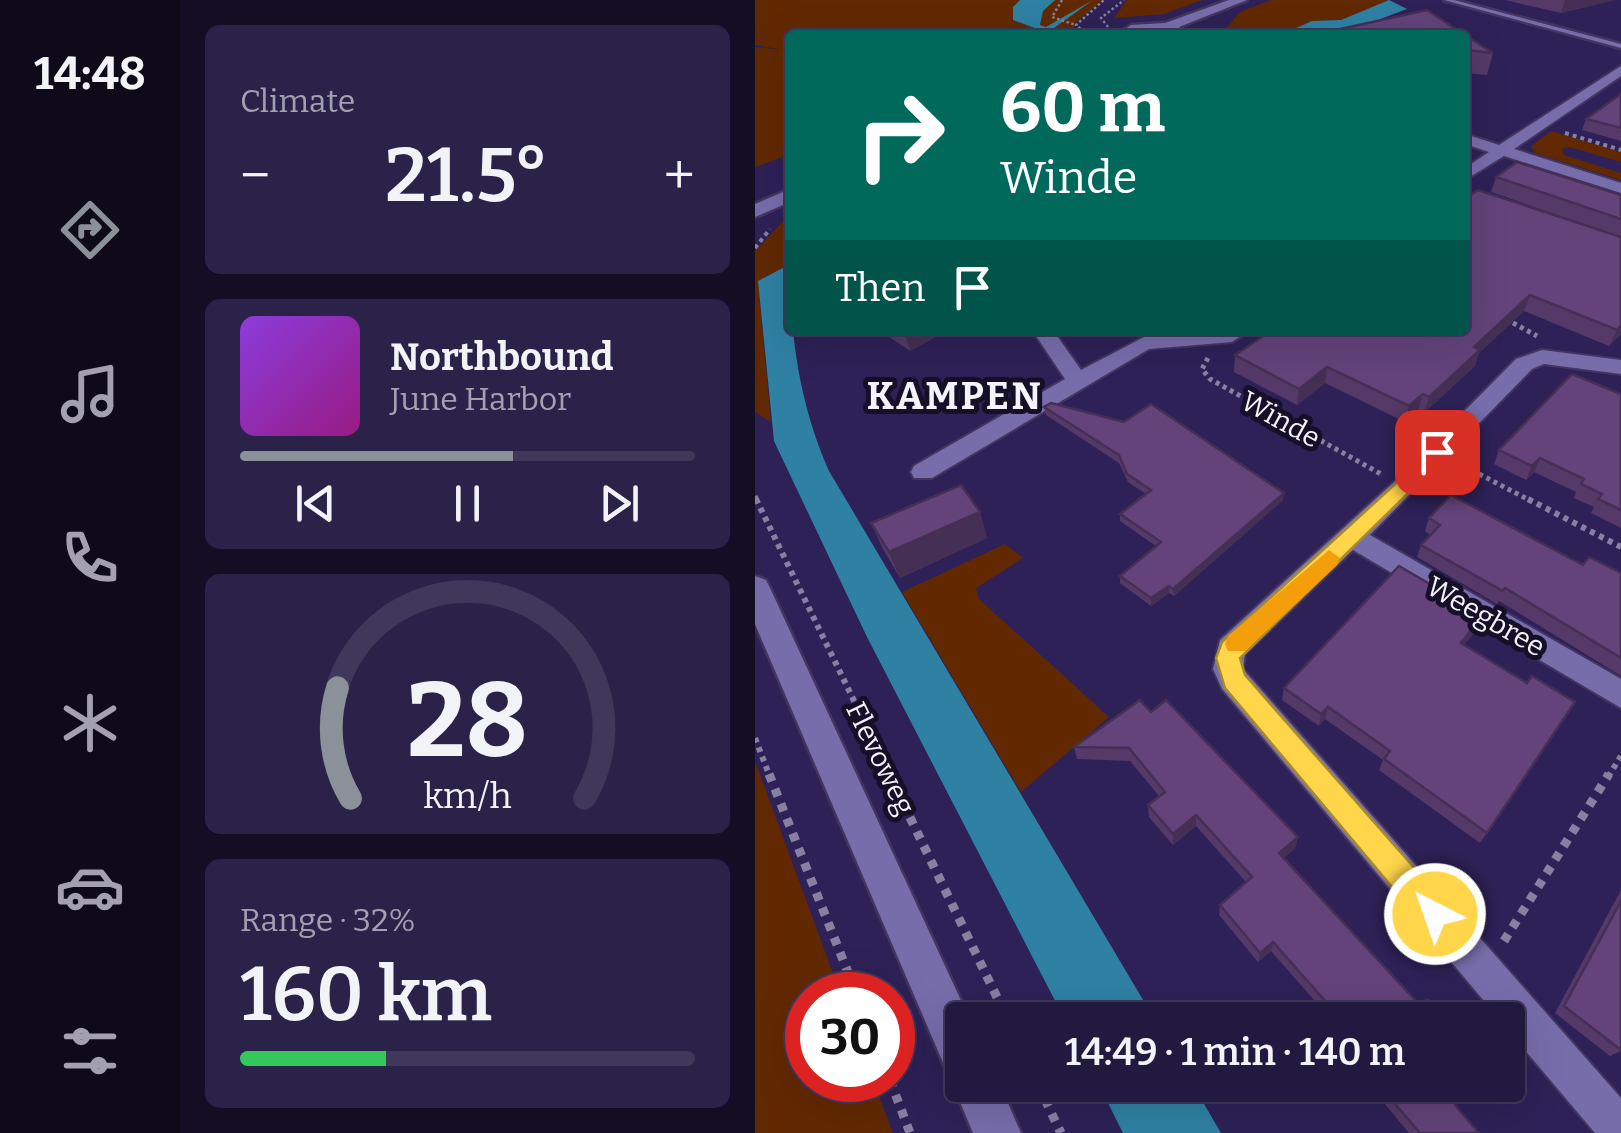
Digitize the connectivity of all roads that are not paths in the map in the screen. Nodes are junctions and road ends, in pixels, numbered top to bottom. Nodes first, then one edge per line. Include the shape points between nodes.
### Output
1 (1241, 0) edge
2 (1447, 0) edge
3 (1134, 30) edge
4 (1169, 30) edge
5 (1178, 30) edge
6 (1621, 46) edge
7 (1621, 70) edge
8 (1470, 141) edge
9 (1503, 151) junction
10 (1470, 173) edge
11 (1621, 188) edge
12 (785, 198) edge
13 (757, 213) edge
14 (1046, 335) edge
15 (1131, 335) edge
16 (1218, 335) edge
17 (1145, 343) junction
18 (1621, 368) edge
19 (1078, 381) junction
20 (923, 472) dead end
21 (1352, 537) junction
22 (755, 588) edge
23 (765, 627) edge
24 (1621, 695) edge
25 (945, 1017) edge
26 (983, 1102) edge
27 (1621, 1131) edge
28 (997, 1133) edge

1 - 5 main road
2 - 6 lane
3 - 4 main road
7 - 9 street
8 - 9 street
9 - 10 street
9 - 11 street
12 - 13 main road
14 - 19 street
15 - 17 street
16 - 17 street
17 - 19 street
18 - 21 street via 1543,357 1524,364
19 - 20 street
21 - 24 street, Weegbree
21 - 27 street via 1231,649 1228,668
22 - 23 main road, Flevoweg
23 - 25 main road, Flevoweg
26 - 28 main road

